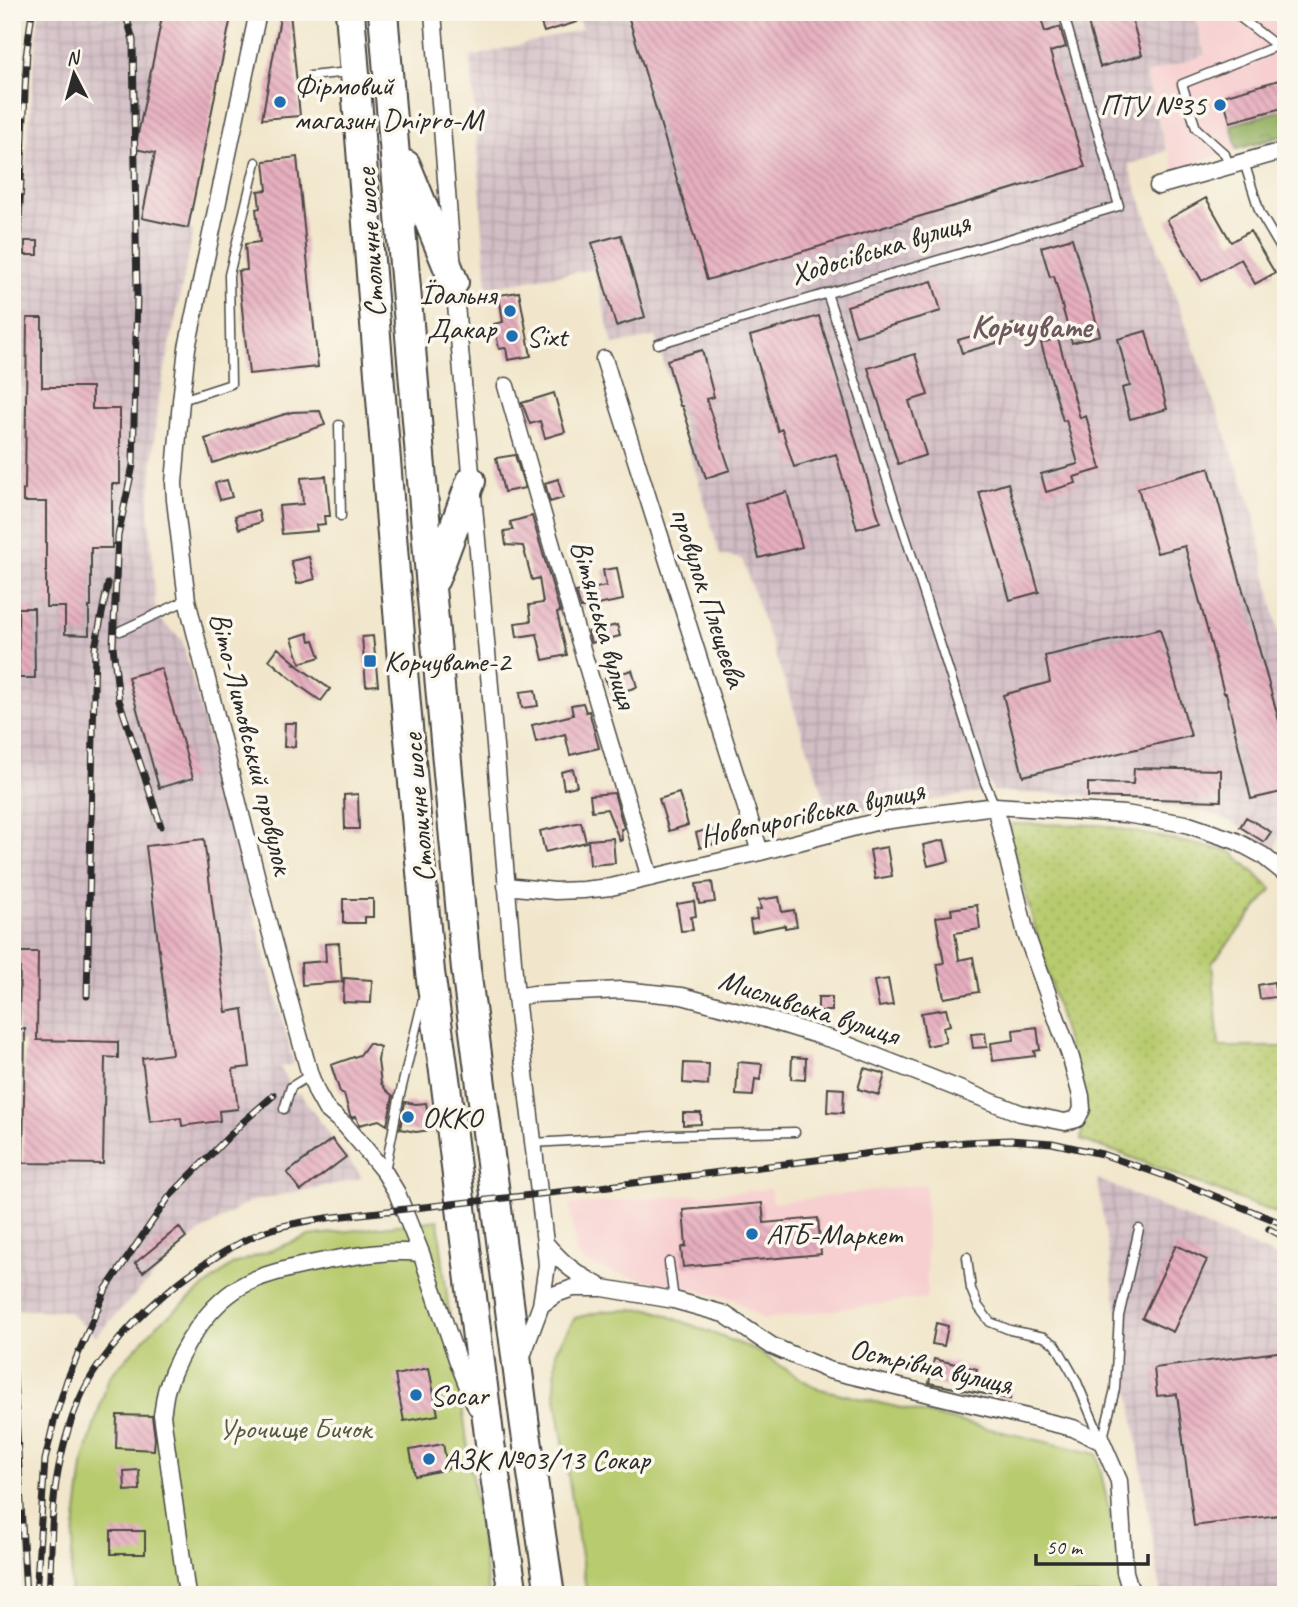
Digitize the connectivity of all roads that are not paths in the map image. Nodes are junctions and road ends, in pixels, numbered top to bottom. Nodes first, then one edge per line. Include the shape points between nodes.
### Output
1 (258, 12) edge
2 (350, 12) edge
3 (383, 12) edge
4 (433, 12) edge
5 (1063, 12) edge
6 (1233, 12) edge
7 (355, 71) junction
8 (310, 76) dead end
9 (395, 140) junction
10 (1286, 150) edge
11 (256, 162) dead end
12 (1236, 164) junction
13 (1158, 186) dead end
14 (1286, 257) edge
15 (454, 282) junction
16 (827, 293) junction
17 (657, 344) dead end
18 (604, 359) dead end
19 (506, 386) dead end
20 (181, 401) junction
21 (339, 425) dead end
22 (471, 481) junction
23 (341, 516) dead end
24 (431, 588) junction
25 (187, 600) junction
26 (120, 631) dead end
27 (995, 806) junction
28 (760, 852) junction
29 (1286, 874) edge
30 (650, 878) junction
31 (506, 886) junction
32 (430, 972) junction
33 (516, 997) junction
34 (310, 1075) junction
35 (285, 1109) dead end
36 (795, 1132) dead end
37 (533, 1143) junction
38 (385, 1173) junction
39 (1139, 1229) dead end
40 (545, 1243) junction
41 (421, 1253) junction
42 (967, 1257) dead end
43 (669, 1262) dead end
44 (603, 1288) junction
45 (674, 1300) junction
46 (541, 1305) junction
47 (517, 1370) junction
48 (1102, 1442) junction
49 (491, 1443) junction
50 (187, 1595) edge
51 (513, 1595) edge
52 (550, 1595) edge
53 (1132, 1595) edge

1 - 20 street, Віто-Литовський провулок via 187,348
2 - 7 highway, Столичне шосе
3 - 9 highway, Столичне шосе
4 - 15 street
5 - 16 lane, Ходосівська вулиця via 1119,206
6 - 12 lane via 1277,46 1182,83 1196,128
7 - 8 lane
7 - 32 highway, Столичне шосе
9 - 15 highway
9 - 24 highway, Столичне шосе
10 - 12 street
11 - 20 lane via 229,275 231,384
12 - 13 street
12 - 14 lane
15 - 22 street
16 - 17 lane, Ходосівська вулиця
16 - 27 lane
18 - 28 street, провулок Плещеєва
19 - 30 street, Вітянська вулиця
20 - 25 street, Віто-Литовський провулок via 174,484
21 - 23 lane
22 - 24 highway
22 - 31 street
24 - 47 highway, Столичне шосе via 466,969
25 - 26 lane
25 - 34 street, Віто-Литовський провулок
27 - 28 street, Новопирогівська вулиця via 875,822
27 - 29 street, Новопирогівська вулиця via 1125,814 1186,824 1236,841
27 - 33 street, Мисливська вулиця via 1026,934 1081,1096 1077,1119 1065,1122 1020,1113 840,1042 682,996 622,990
28 - 30 street, Новопирогівська вулиця
30 - 31 street, Новопирогівська вулиця via 583,890
31 - 33 street
32 - 38 lane
32 - 49 highway, Столичне шосе
33 - 37 street
34 - 35 lane via 290,1087
34 - 38 street, Віто-Литовський провулок via 326,1109
36 - 37 lane
37 - 40 street
38 - 41 street, Віто-Литовський провулок
39 - 48 lane via 1119,1315 1115,1388
40 - 44 street, Острівна вулиця via 574,1272
40 - 46 street
41 - 49 street, Віто-Литовський провулок
41 - 50 street via 369,1254 281,1271 247,1283 201,1323 167,1388 162,1415
42 - 48 lane via 971,1289 990,1322 1056,1345
43 - 45 lane
44 - 45 street, Острівна вулиця
44 - 46 street, Острівна вулиця via 573,1288
45 - 48 street, Острівна вулиця via 724,1314 772,1346 828,1370 1073,1428
46 - 47 street
47 - 52 highway, Столичне шосе
48 - 53 street via 1119,1481 1125,1572
49 - 51 highway, Столичне шосе

